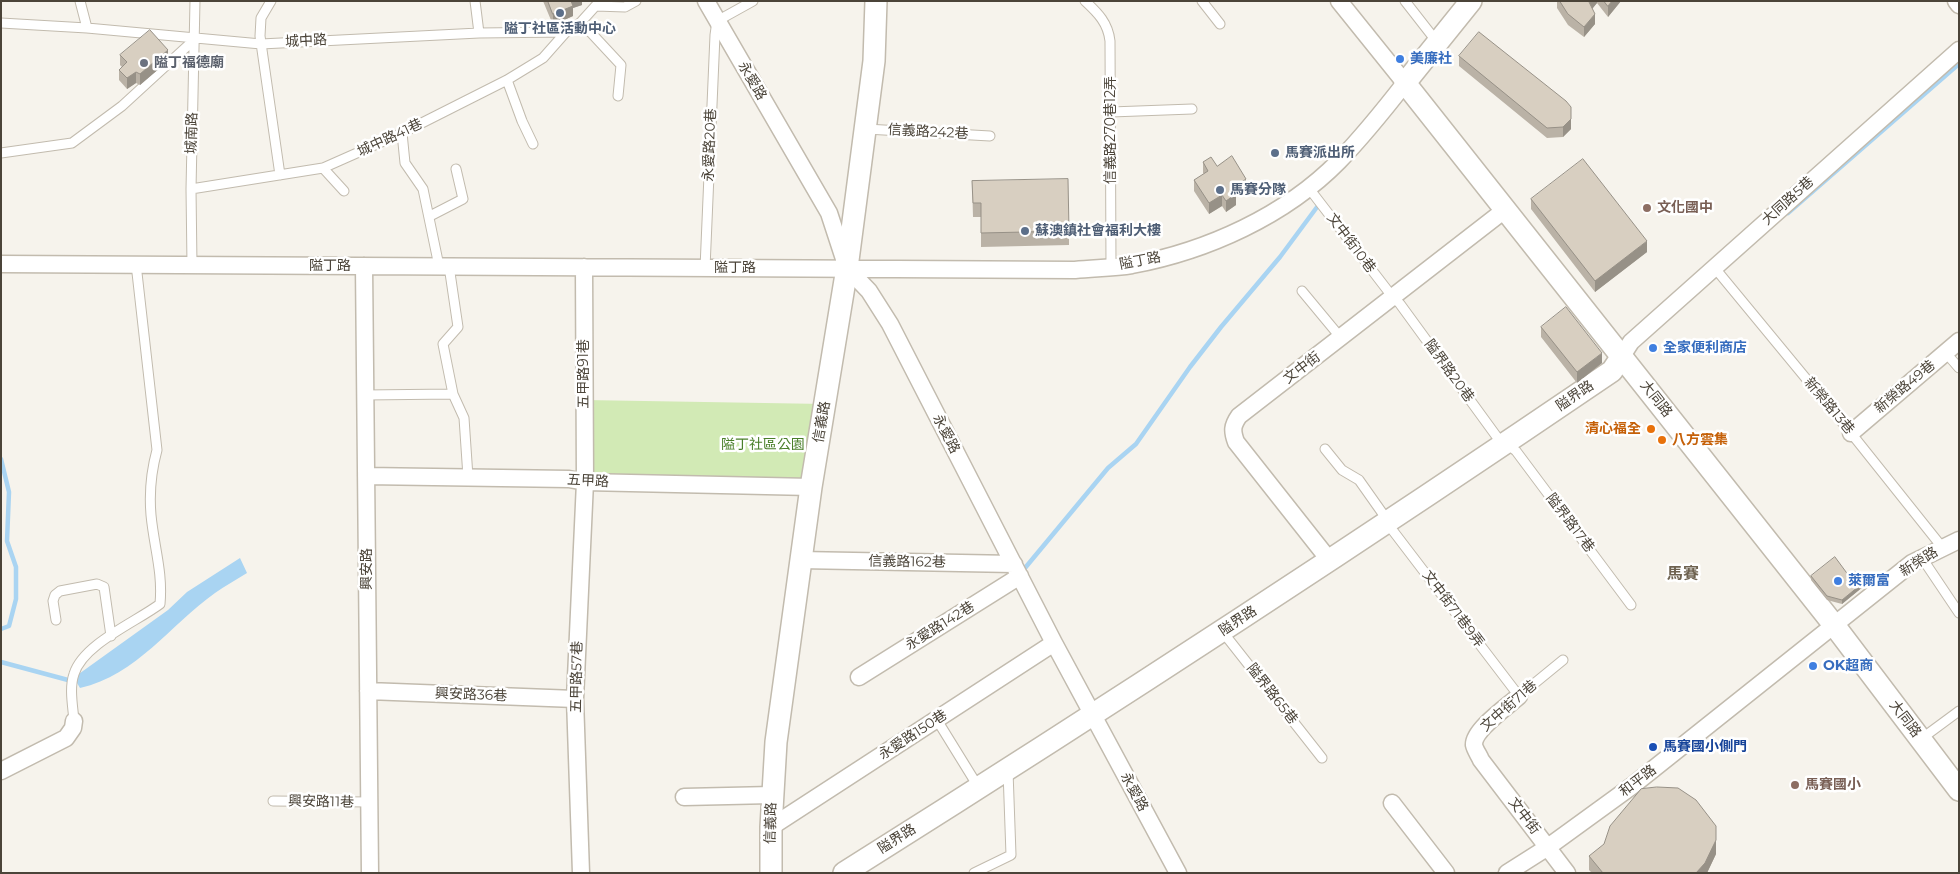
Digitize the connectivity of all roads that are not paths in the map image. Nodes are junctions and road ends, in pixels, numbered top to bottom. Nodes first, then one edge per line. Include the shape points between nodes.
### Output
1 (80, 1) edge
2 (195, 1) edge
3 (271, 1) edge
4 (475, 1) edge
5 (636, 1) edge
6 (706, 1) edge
7 (753, 1) edge
8 (876, 1) edge
9 (1085, 1) edge
10 (1202, 1) edge
11 (1339, 1) edge
12 (1405, 1) edge
13 (1470, 1) edge
14 (1956, 1) edge
15 (598, 3) edge
16 (1959, 5) edge
17 (581, 22) junction
18 (717, 22) junction
19 (1, 23) edge
20 (1220, 24) dead end
21 (87, 28) junction
22 (566, 32) junction
23 (479, 33) junction
24 (195, 39) junction
25 (1438, 42) junction
26 (262, 44) junction
27 (1959, 50) edge
28 (508, 80) junction
29 (1405, 83) junction
30 (618, 96) dead end
31 (1192, 109) dead end
32 (1111, 112) junction
33 (866, 129) junction
34 (402, 133) junction
35 (990, 136) dead end
36 (533, 144) dead end
37 (1, 154) edge
38 (323, 168) junction
39 (456, 169) dead end
40 (280, 175) junction
41 (1308, 187) junction
42 (191, 188) junction
43 (344, 191) dead end
44 (1506, 209) junction
45 (430, 216) junction
46 (1, 264) edge
47 (136, 264) junction
48 (192, 265) junction
49 (364, 266) junction
50 (444, 266) junction
51 (584, 267) junction
52 (1111, 267) junction
53 (1714, 267) junction
54 (706, 268) junction
55 (848, 268) junction
56 (1302, 291) dead end
57 (1394, 297) junction
58 (1341, 338) junction
59 (1959, 341) edge
60 (1946, 352) junction
61 (1622, 356) junction
62 (1959, 368) edge
63 (453, 394) junction
64 (365, 395) junction
65 (1851, 433) junction
66 (1506, 444) junction
67 (1325, 449) dead end
68 (366, 476) junction
69 (468, 478) junction
70 (585, 482) junction
71 (811, 487) junction
72 (1386, 523) junction
73 (1959, 540) edge
74 (1942, 547) junction
75 (1922, 558) junction
76 (800, 560) junction
77 (1330, 561) junction
78 (1017, 570) junction
79 (1631, 605) dead end
80 (1959, 613) edge
81 (56, 620) dead end
82 (1834, 625) junction
83 (1222, 631) junction
84 (111, 636) junction
85 (1054, 642) junction
86 (1563, 660) dead end
87 (859, 677) dead end
88 (368, 692) junction
89 (1519, 696) junction
90 (575, 699) junction
91 (1959, 711) edge
92 (1093, 714) junction
93 (74, 720) joint
94 (936, 720) junction
95 (1921, 739) junction
96 (1322, 758) dead end
97 (1481, 760) joint
98 (1008, 770) junction
99 (1, 771) edge
100 (979, 788) junction
101 (1959, 790) edge
102 (772, 795) junction
103 (684, 797) dead end
104 (273, 801) dead end
105 (369, 802) junction
106 (1392, 803) dead end
107 (771, 826) junction
108 (1548, 847) junction
109 (1565, 872) edge
110 (370, 873) edge
111 (581, 873) edge
112 (771, 873) edge
113 (844, 873) edge
114 (974, 873) edge
115 (1178, 873) edge
116 (1446, 873) edge
117 (1507, 873) edge

1 - 21 lane
2 - 24 lane, 城南路
3 - 26 lane via 261,18
4 - 23 lane
5 - 15 lane via 625,7
6 - 18 street, 永愛路
7 - 18 lane
8 - 33 street, 信義路 via 874,61
9 - 32 lane, 信義路270巷12弄 via 1109,30
10 - 20 lane
11 - 29 street
12 - 25 lane
13 - 25 street
14 - 16 street
15 - 17 lane
17 - 22 lane
17 - 30 lane via 621,66
18 - 54 lane, 永愛路20巷
18 - 55 street, 永愛路 via 829,213
19 - 21 lane, 城中路
21 - 24 lane, 城中路
22 - 23 lane, 城中路
22 - 28 lane, 城中路41巷 via 543,58
23 - 26 lane, 城中路
24 - 26 lane, 城中路
24 - 37 lane via 122,106 72,142
24 - 42 lane, 城南路
25 - 29 street
26 - 40 lane
27 - 53 street, 大同路5巷
28 - 34 lane, 城中路41巷
28 - 36 lane
29 - 41 street, 隘丁路 via 1372,126 1338,162
29 - 44 street, 大同路
31 - 32 lane
32 - 52 lane, 信義路270巷12弄
33 - 35 lane, 信義路242巷
33 - 55 street, 信義路
34 - 38 lane, 城中路41巷
34 - 45 lane via 405,163 423,189
38 - 40 lane, 城中路41巷
38 - 43 lane
39 - 45 lane via 463,199
40 - 42 lane, 城中路41巷
41 - 52 street, 隘丁路 via 1268,215 1233,233 1179,253
41 - 57 lane, 文中街10巷
42 - 48 lane, 城南路
44 - 57 street, 文中街
44 - 61 street, 大同路
45 - 50 lane
46 - 47 street, 隘丁路
47 - 48 street, 隘丁路
47 - 84 lane via 157,450 150,495 162,584 160,604
48 - 49 street, 隘丁路
49 - 50 street, 隘丁路
49 - 64 street, 興安路
50 - 51 street, 隘丁路
50 - 63 lane via 458,327 443,344
51 - 54 street, 隘丁路
51 - 70 street, 五甲路91巷
52 - 55 street, 隘丁路 via 1075,270
53 - 61 street, 大同路5巷 via 1631,342
53 - 65 lane, 新榮路13巷
54 - 55 street, 隘丁路
55 - 71 street, 信義路
55 - 78 street, 永愛路 via 869,291 890,324
56 - 58 lane
57 - 58 street, 文中街
57 - 66 lane, 隘界路20巷 via 1497,437
58 - 77 street, 文中街 via 1239,416 1232,432 1236,442
59 - 60 street, 新榮路49巷
60 - 62 lane
60 - 65 street, 新榮路49巷
61 - 66 street, 隘界路 via 1612,371
61 - 82 street, 大同路
63 - 64 lane
63 - 69 lane via 464,418
64 - 68 street, 興安路
65 - 74 lane, 新榮路13巷
66 - 72 street, 隘界路
66 - 79 lane, 隘界路17巷 via 1516,451
67 - 72 lane, 文中街71巷9弄 via 1342,470 1358,480
68 - 69 street, 五甲路
68 - 88 street, 興安路
69 - 70 street, 五甲路
70 - 71 street, 五甲路
70 - 90 street, 五甲路57巷
71 - 76 street, 信義路
72 - 77 street, 隘界路
72 - 89 lane, 文中街71巷9弄
73 - 74 street, 新榮路
74 - 75 street, 新榮路
75 - 80 lane
75 - 82 street, 新榮路
76 - 78 street, 信義路162巷
76 - 102 street, 信義路
77 - 83 street, 隘界路
78 - 85 street, 永愛路
78 - 87 street, 永愛路142巷
81 - 84 lane via 53,601 60,591 97,584 104,587
82 - 95 street, 大同路
82 - 108 street, 和平路 via 1640,780
83 - 92 street, 隘界路
83 - 96 lane, 隘界路65巷
84 - 93 lane via 87,654 74,674
85 - 92 street, 永愛路
85 - 94 street, 永愛路150巷
86 - 89 lane, 文中街71巷
88 - 90 street, 興安路36巷
88 - 105 street, 興安路
89 - 97 street, 文中街71巷 via 1475,739 1474,748
90 - 111 street, 五甲路57巷
91 - 95 lane
92 - 98 street, 隘界路
92 - 115 street, 永愛路
93 - 99 street via 66,738
94 - 100 lane
94 - 107 street, 永愛路150巷
95 - 101 street, 大同路
97 - 108 street, 文中街
98 - 100 street, 隘界路
98 - 114 lane via 1011,855
100 - 113 street, 隘界路
102 - 103 street
102 - 107 street, 信義路
104 - 105 lane, 興安路11巷
105 - 110 street, 興安路
106 - 116 street
107 - 112 street, 信義路
108 - 109 street, 文中街
108 - 117 street, 和平路

